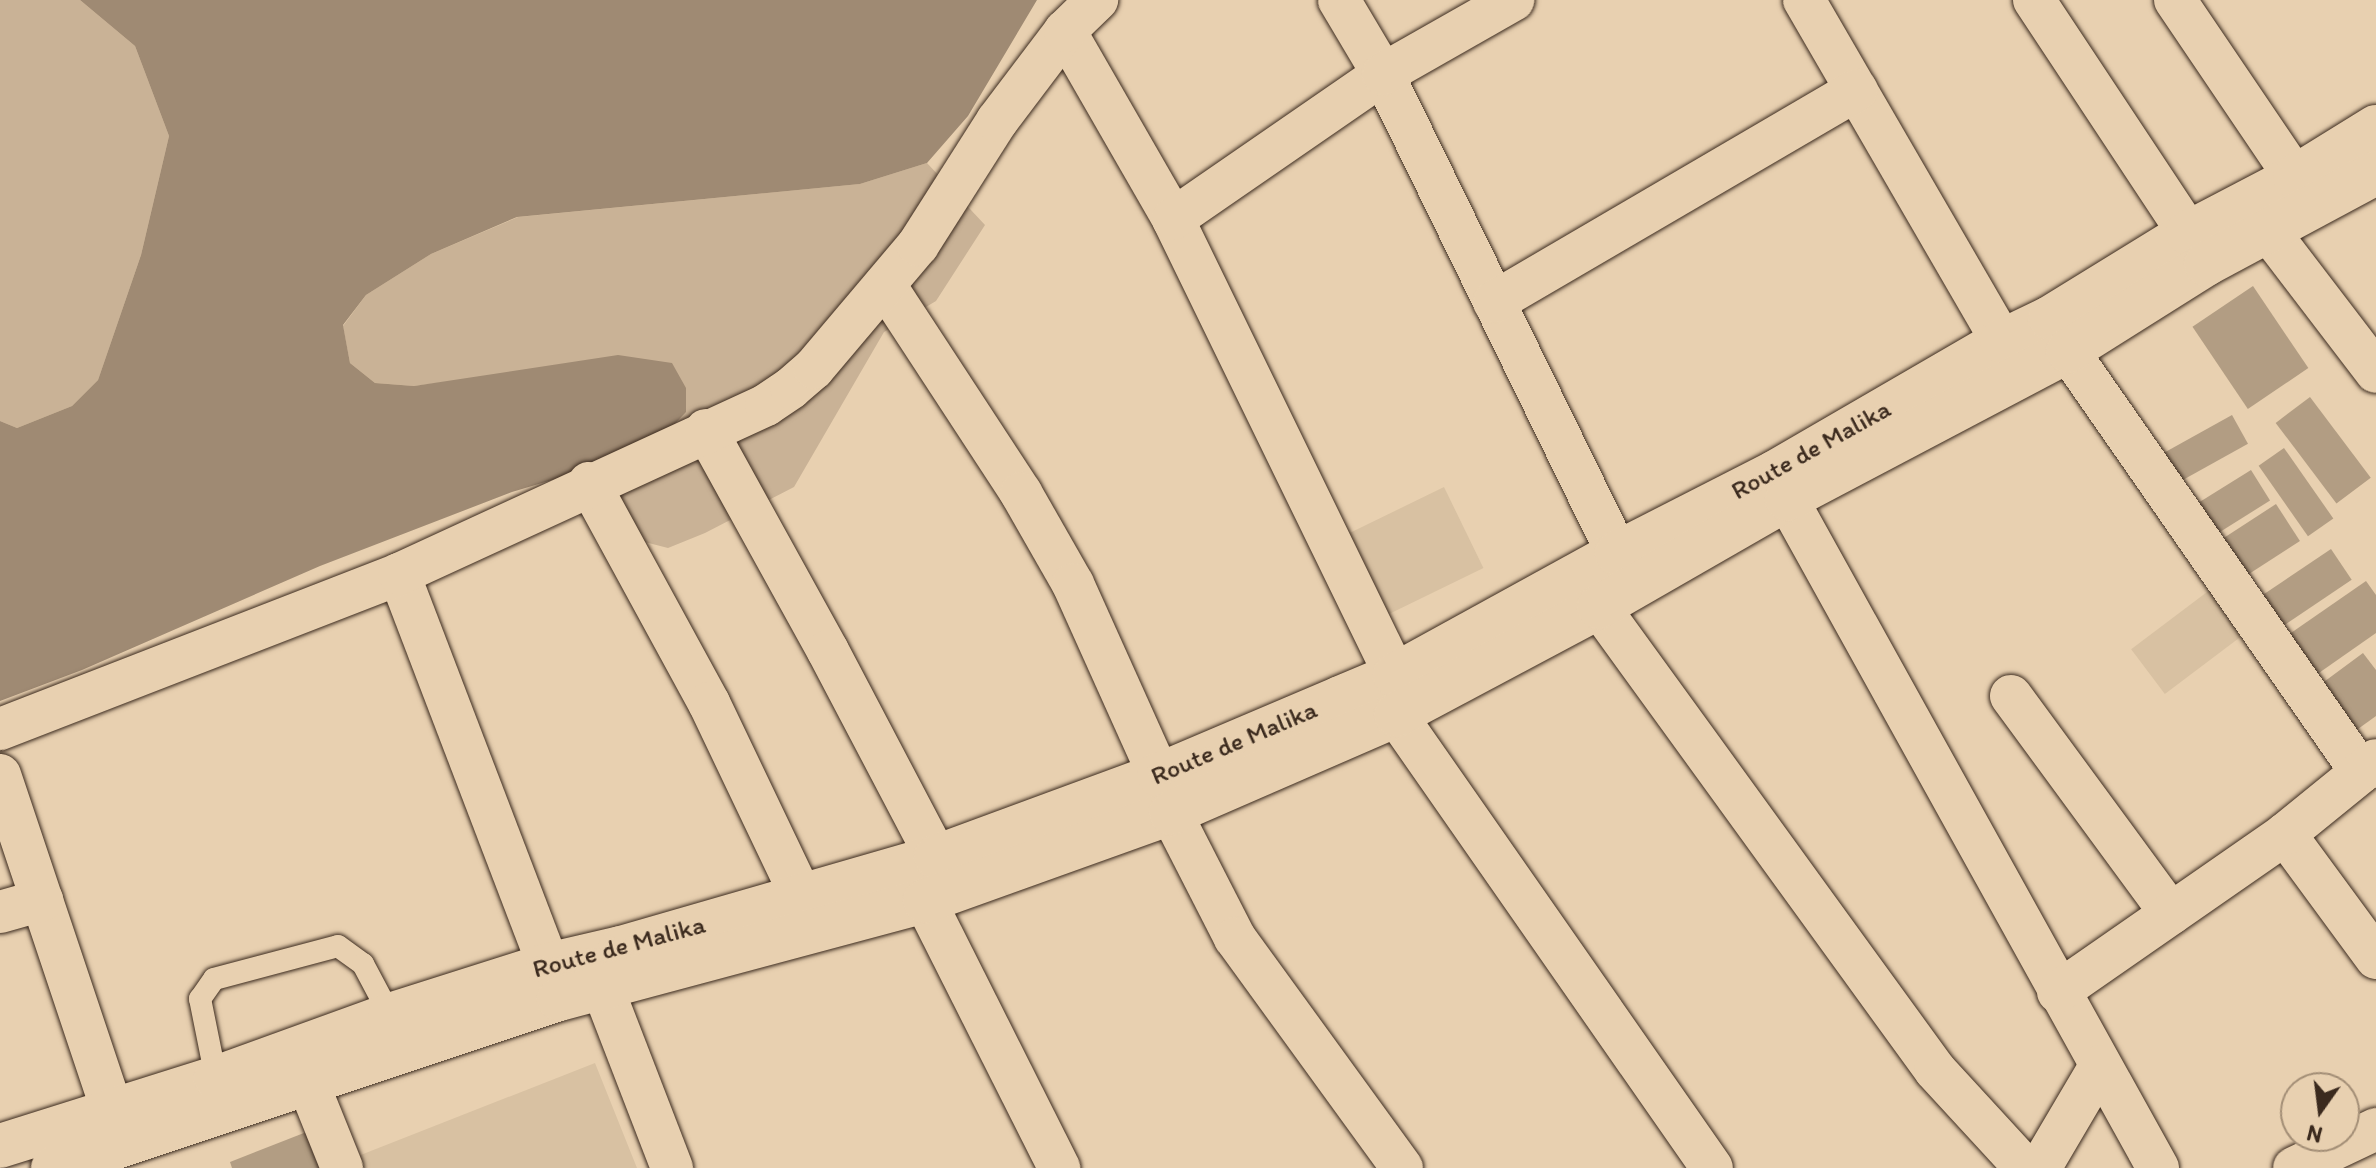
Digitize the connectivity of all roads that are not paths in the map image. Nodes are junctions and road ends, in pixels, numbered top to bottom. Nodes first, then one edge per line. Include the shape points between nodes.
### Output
1 (1097, 0) edge
2 (1339, 0) edge
3 (1513, 0) edge
4 (1804, 0) edge
5 (2034, 0) edge
6 (2175, 0) edge
7 (1065, 31) junction
8 (1383, 74) junction
9 (1857, 90) junction
10 (2376, 127) edge
11 (2376, 173) edge
12 (2295, 177) junction
13 (1173, 219) junction
14 (2269, 232) junction
15 (2188, 233) junction
16 (885, 285) junction
17 (1494, 302) junction
18 (2002, 341) junction
19 (2068, 351) junction
20 (2376, 372) edge
21 (706, 430) junction
22 (589, 483) junction
23 (1787, 499) junction
24 (1617, 553) junction
25 (399, 574) junction
26 (1599, 607) junction
27 (1395, 695) junction
28 (2011, 696) dead end
29 (0, 729) edge
30 (2369, 766) edge
31 (0, 775) edge
32 (1165, 794) junction
33 (2285, 834) junction
34 (936, 857) junction
35 (801, 896) junction
36 (42, 900) junction
37 (925, 901) junction
38 (0, 912) edge
39 (2171, 914) junction
40 (2376, 958) edge
41 (548, 965) junction
42 (603, 989) junction
43 (2058, 992) junction
44 (390, 1015) junction
45 (301, 1065) junction
46 (2100, 1066) junction
47 (216, 1078) junction
48 (112, 1110) junction
49 (2376, 1129) edge
50 (0, 1146) edge
51 (79, 1164) edge
52 (342, 1168) edge
53 (672, 1168) edge
54 (1059, 1168) edge
55 (1402, 1168) edge
56 (1712, 1168) edge
57 (2025, 1168) edge
58 (2040, 1168) edge
59 (2158, 1168) edge
60 (2294, 1168) edge

1 - 7 street
2 - 8 street
3 - 8 street
4 - 9 street
5 - 15 street
6 - 12 street
7 - 13 street
7 - 16 street
8 - 13 street
8 - 17 street
9 - 17 street
9 - 18 street
10 - 12 main road, Route de Malika
11 - 14 main road, Route de Malika
12 - 15 main road, Route de Malika
13 - 27 street
14 - 19 main road, Route de Malika via 2206,264
14 - 20 street
15 - 18 main road, Route de Malika via 2050,318
16 - 21 street via 791,388 766,405
16 - 32 street via 1021,493 1073,584
17 - 24 street
18 - 24 main road, Route de Malika via 1774,473
19 - 23 main road, Route de Malika
19 - 30 street
21 - 22 street
21 - 34 street
22 - 25 street
22 - 35 street via 716,715
23 - 26 main road, Route de Malika
23 - 43 street
24 - 27 main road, Route de Malika
25 - 29 street
25 - 41 street
26 - 27 main road, Route de Malika
26 - 57 street via 1935,1070
27 - 32 main road, Route de Malika
27 - 56 street
28 - 39 street
30 - 33 street
31 - 36 street
32 - 34 main road, Route de Malika
32 - 37 main road, Route de Malika
32 - 55 street via 1235,938
33 - 39 street
33 - 40 street
34 - 35 main road, Route de Malika
35 - 41 main road, Route de Malika
36 - 38 street
36 - 48 street
37 - 42 main road, Route de Malika
37 - 54 street
39 - 43 street
41 - 44 main road, Route de Malika
42 - 45 main road, Route de Malika via 459,1030
42 - 53 street
43 - 46 street
44 - 45 main road, Route de Malika
44 - 47 lane via 363,964 338,946 214,979 200,999
45 - 47 main road, Route de Malika
45 - 51 main road, Route de Malika
45 - 52 street
46 - 58 street
46 - 59 street
47 - 48 main road, Route de Malika
48 - 50 main road, Route de Malika
49 - 60 street

